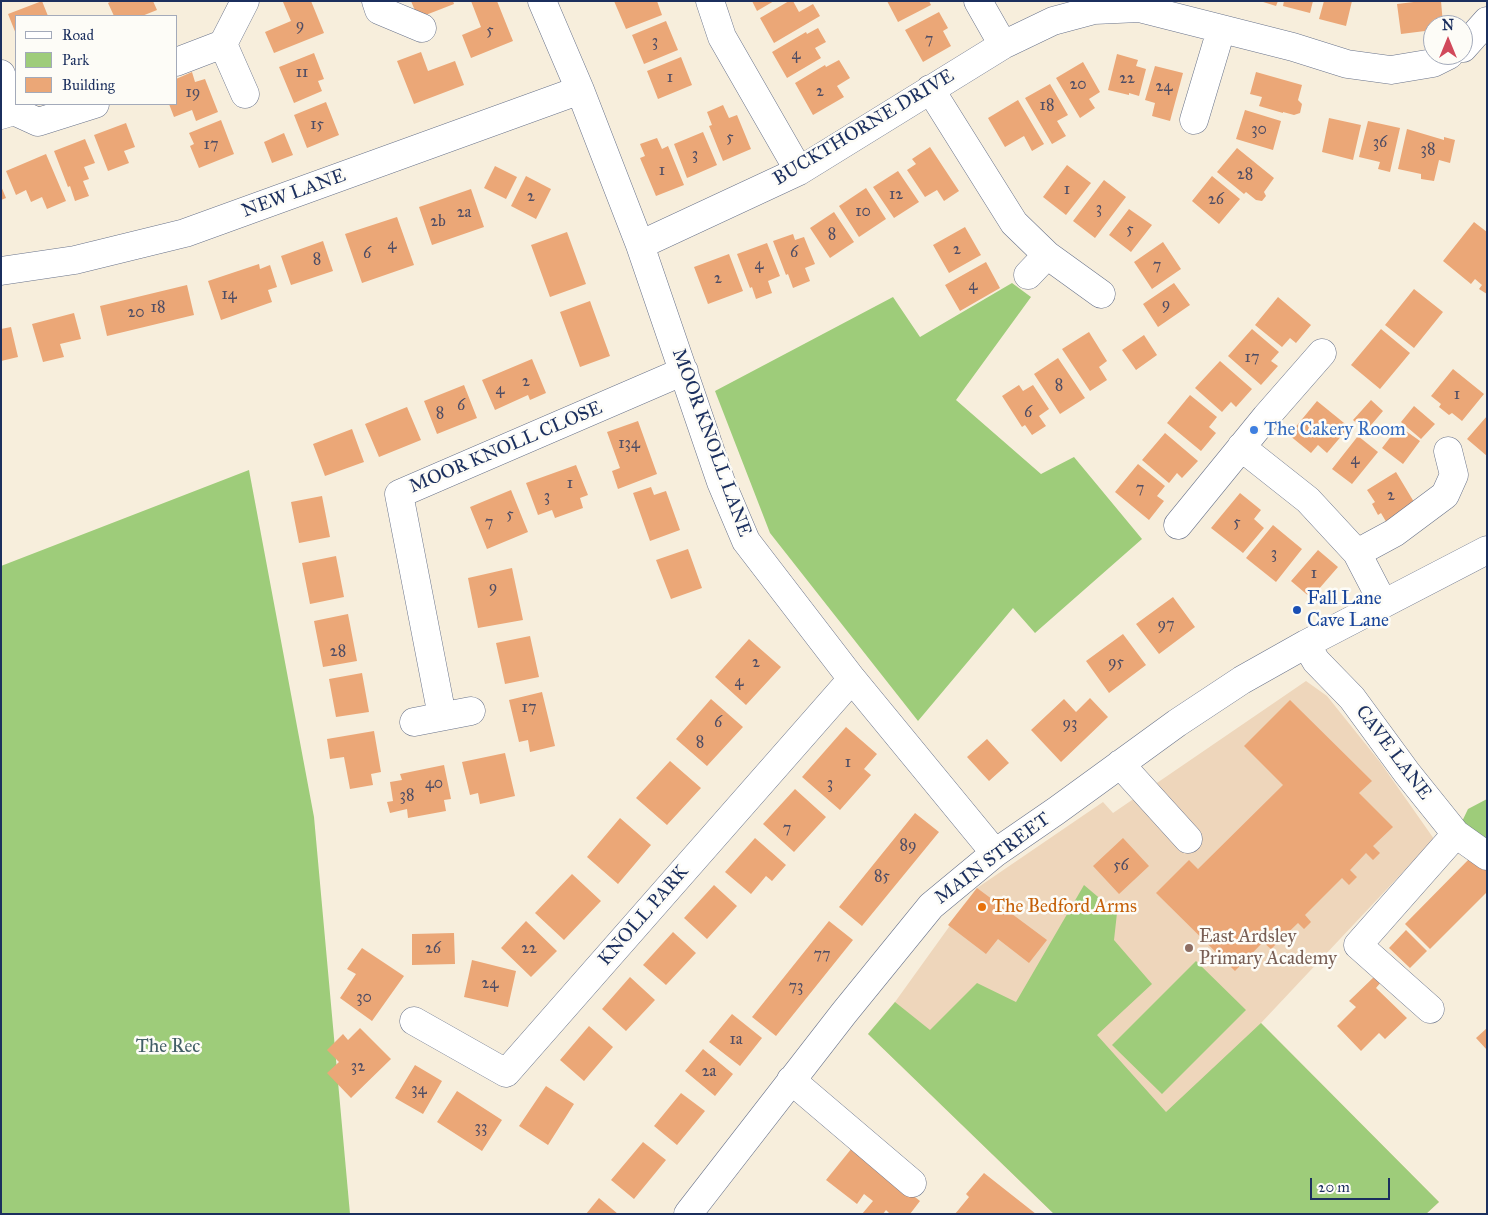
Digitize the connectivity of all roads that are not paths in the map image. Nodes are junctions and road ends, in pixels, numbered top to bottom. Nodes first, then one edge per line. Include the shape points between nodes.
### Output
1 (245, 1) edge
2 (376, 1) edge
3 (542, 1) edge
4 (710, 1) edge
5 (978, 1) edge
6 (1487, 21) edge
7 (422, 28) dead end
8 (1221, 30) junction
9 (1473, 37) edge
10 (223, 44) junction
11 (1003, 45) junction
12 (178, 61) edge
13 (1423, 65) edge
14 (1, 74) edge
15 (930, 89) junction
16 (580, 90) junction
17 (245, 94) dead end
18 (92, 105) edge
19 (8, 113) edge
20 (1194, 120) dead end
21 (799, 171) junction
22 (640, 244) junction
23 (1047, 255) junction
24 (1, 271) edge
25 (1028, 275) dead end
26 (1101, 294) dead end
27 (1322, 352) dead end
28 (684, 371) junction
29 (1241, 447) junction
30 (1448, 451) dead end
31 (1178, 524) dead end
32 (1487, 550) edge
33 (1357, 552) junction
34 (1384, 603) junction
35 (1306, 644) junction
36 (852, 679) junction
37 (471, 711) dead end
38 (442, 716) junction
39 (414, 722) dead end
40 (1120, 764) junction
41 (1456, 834) junction
42 (1188, 839) dead end
43 (995, 853) junction
44 (1487, 856) edge
45 (1430, 1009) dead end
46 (414, 1021) dead end
47 (791, 1080) junction
48 (912, 1183) dead end
49 (690, 1213) edge

1 - 10 street
2 - 7 street via 379,10
3 - 16 street, MOOR KNOLL LANE
4 - 21 street via 722,37
5 - 11 street
6 - 9 street
8 - 11 street, BUCKTHORNE DRIVE via 1139,8 1094,10 1053,21
8 - 13 street, BUCKTHORNE DRIVE via 1347,64 1391,70
8 - 20 street
10 - 12 street
10 - 17 street
11 - 15 street, BUCKTHORNE DRIVE
14 - 19 street
15 - 21 street, BUCKTHORNE DRIVE
15 - 23 street via 1014,223
16 - 22 street, MOOR KNOLL LANE
16 - 24 street, NEW LANE via 185,233 76,260
18 - 19 street via 38,122
21 - 22 street, BUCKTHORNE DRIVE
22 - 28 street, MOOR KNOLL LANE
23 - 25 street
23 - 26 street
27 - 29 street
28 - 36 street, MOOR KNOLL LANE via 721,482 746,542
28 - 38 street, MOOR KNOLL CLOSE via 399,494
29 - 31 street
29 - 33 street via 1308,500
30 - 33 street via 1454,475 1445,495 1394,532
32 - 34 street, MAIN STREET
33 - 34 street
34 - 35 street, MAIN STREET
35 - 40 street, MAIN STREET via 1242,680
35 - 41 street, CAVE LANE via 1316,661 1352,698
36 - 43 street, MOOR KNOLL LANE
36 - 46 street, KNOLL PARK via 506,1073
37 - 38 street
38 - 39 street
40 - 42 street
40 - 43 street, MAIN STREET
41 - 44 street, CAVE LANE
41 - 45 street via 1358,945
43 - 47 street, MAIN STREET via 931,906
47 - 48 street
47 - 49 street, MAIN STREET

